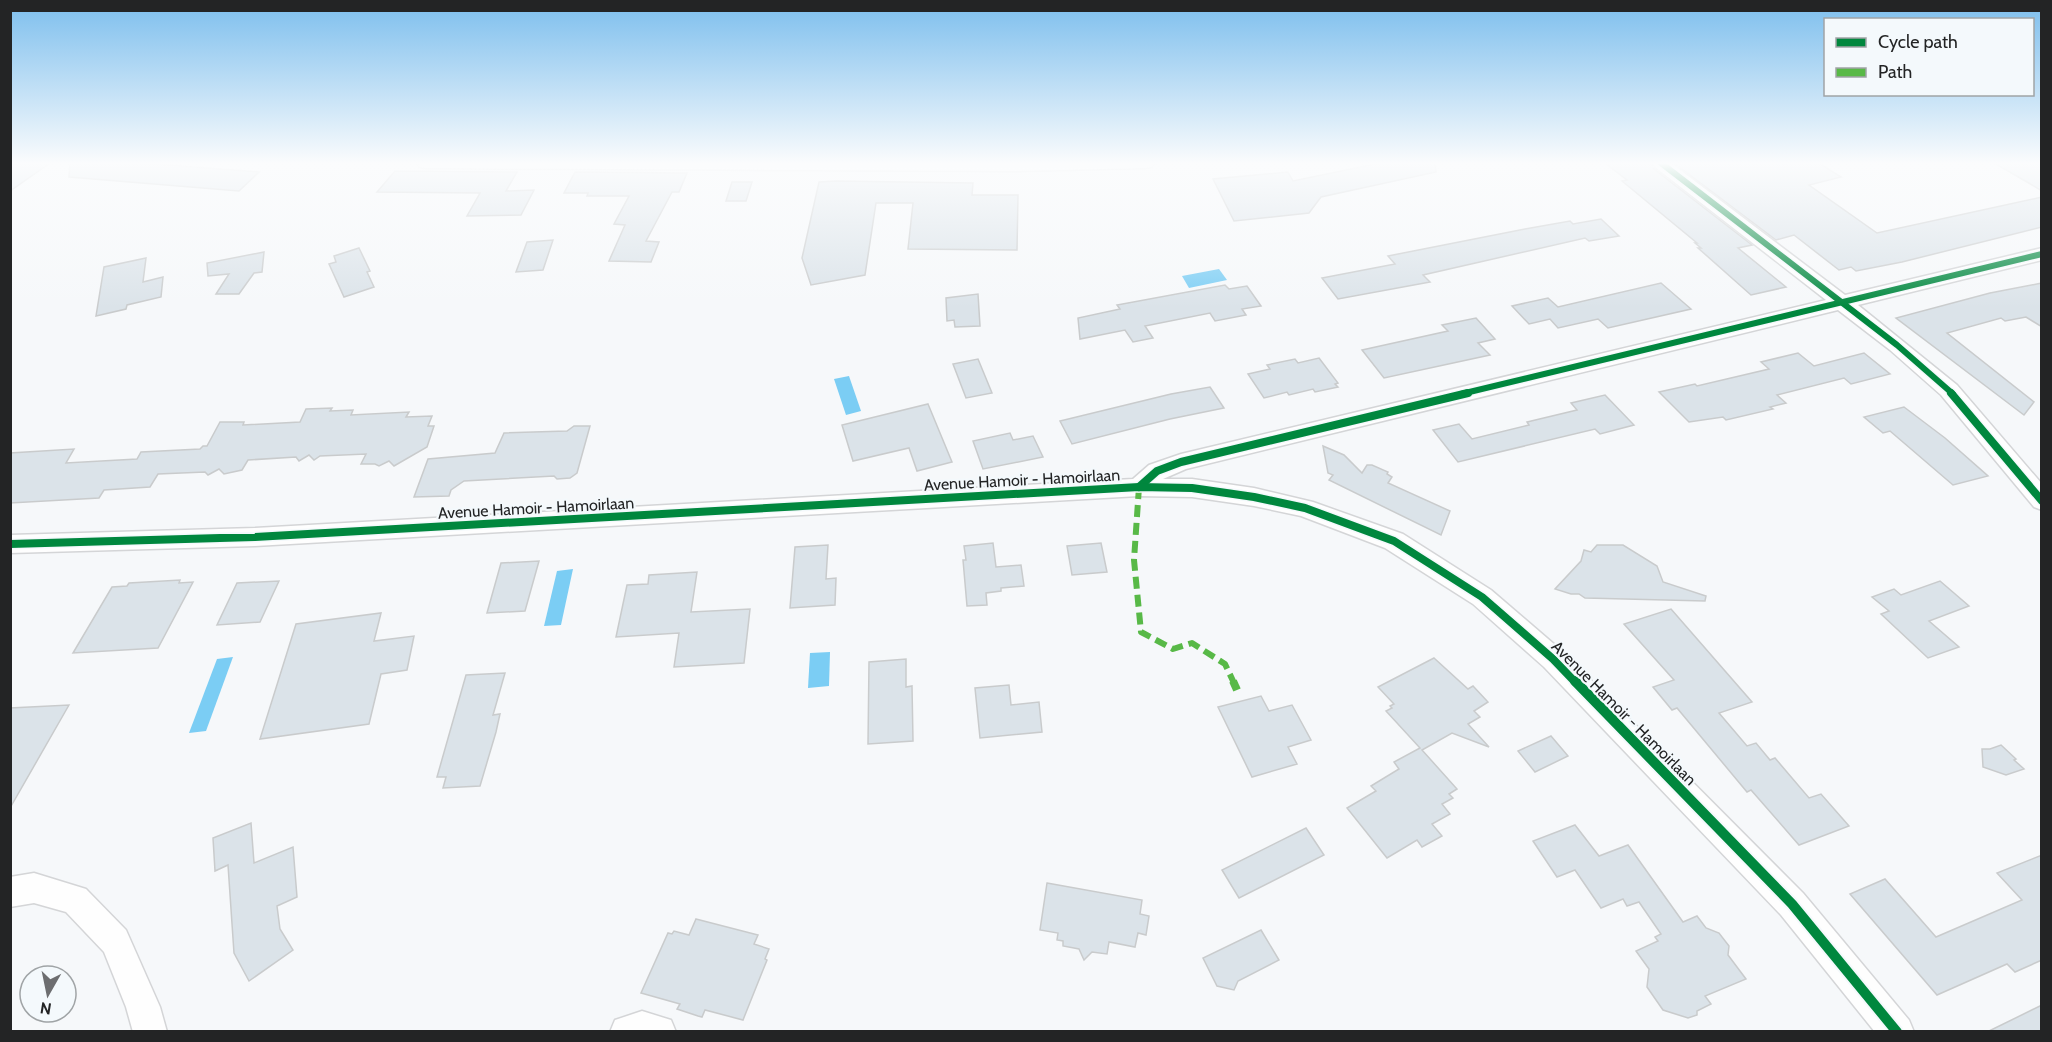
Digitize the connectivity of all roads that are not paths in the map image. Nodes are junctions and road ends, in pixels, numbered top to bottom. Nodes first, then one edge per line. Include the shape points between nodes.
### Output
1 (1724, 212) edge
2 (2042, 254) edge
3 (1841, 303) junction
4 (1139, 488) junction
5 (2042, 501) edge
6 (10, 544) edge
7 (10, 892) edge
8 (150, 1032) edge
9 (627, 1032) edge
10 (659, 1032) edge
11 (1897, 1032) edge

1 - 3 street
2 - 3 street
3 - 4 street via 1181,462 1156,471
3 - 5 street via 1949,390
4 - 6 street, Avenue Hamoir - Hamoirlaan via 255,537
4 - 11 street, Avenue Hamoir - Hamoirlaan via 1192,488 1305,508 1394,541 1482,597 1553,659 1792,904
7 - 8 street via 34,888 75,900 115,941
9 - 10 street via 642,1028

